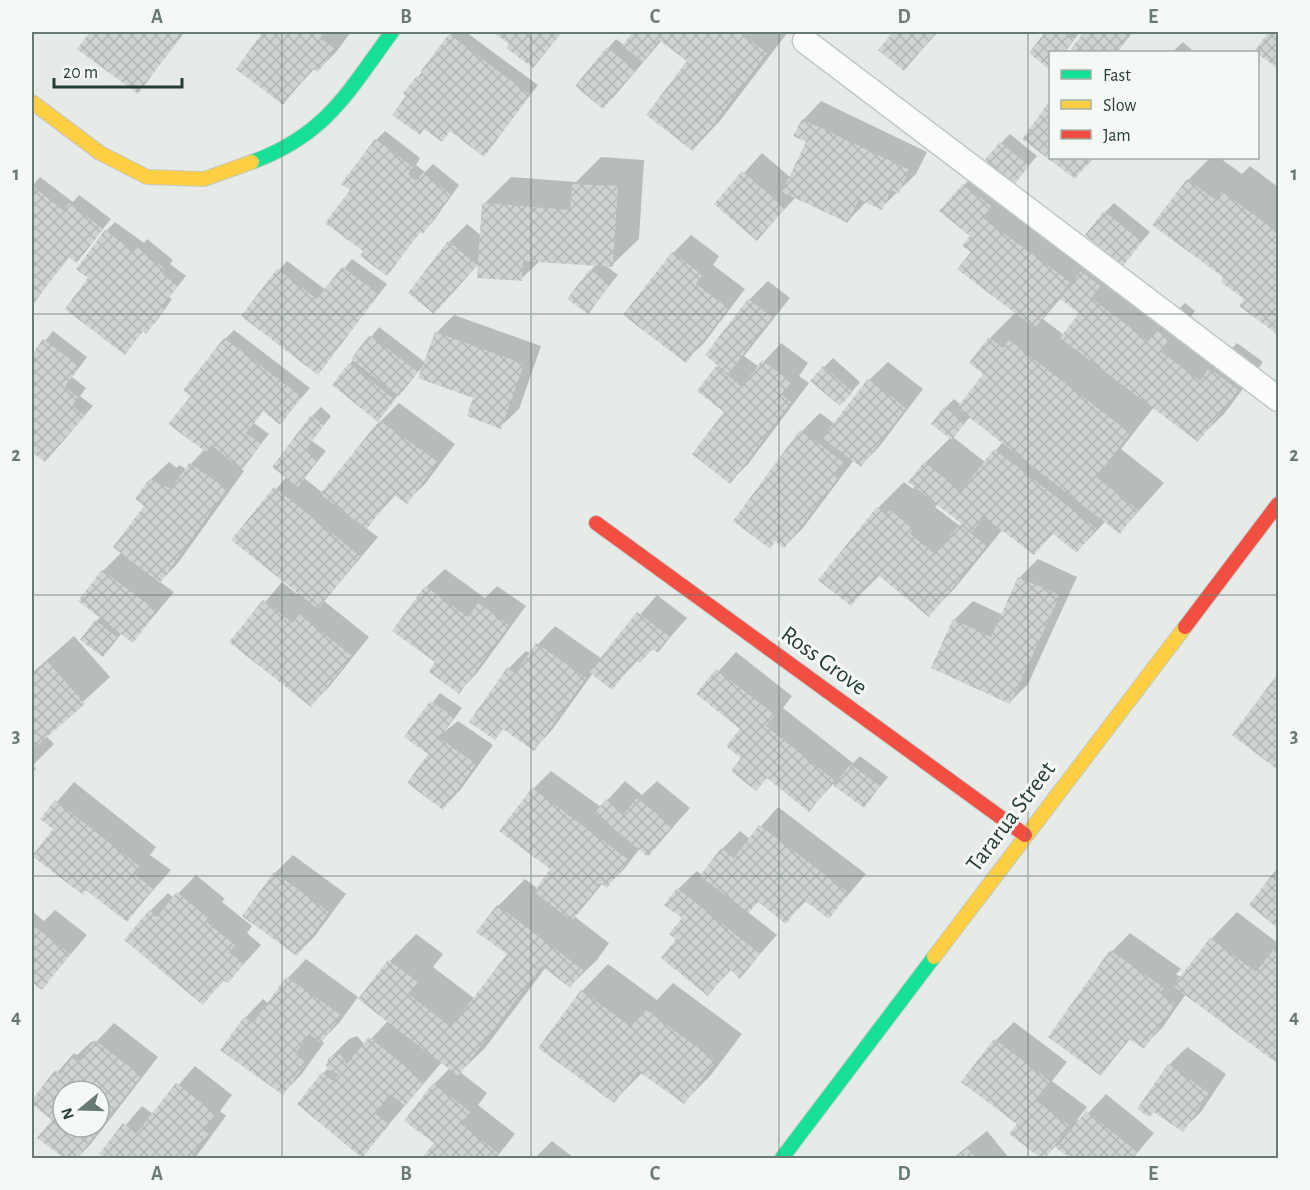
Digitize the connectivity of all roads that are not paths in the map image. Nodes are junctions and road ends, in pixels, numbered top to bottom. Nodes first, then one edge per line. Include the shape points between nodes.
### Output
1 (392, 32) edge
2 (806, 41) dead end
3 (32, 102) edge
4 (1278, 399) edge
5 (1278, 504) edge
6 (596, 523) dead end
7 (1025, 835) junction
8 (782, 1158) edge

1 - 3 street via 332,114 304,137 271,155 204,179 147,177 100,153
2 - 4 lane
5 - 7 street, Tararua Street
6 - 7 street, Ross Grove
7 - 8 street, Tararua Street

